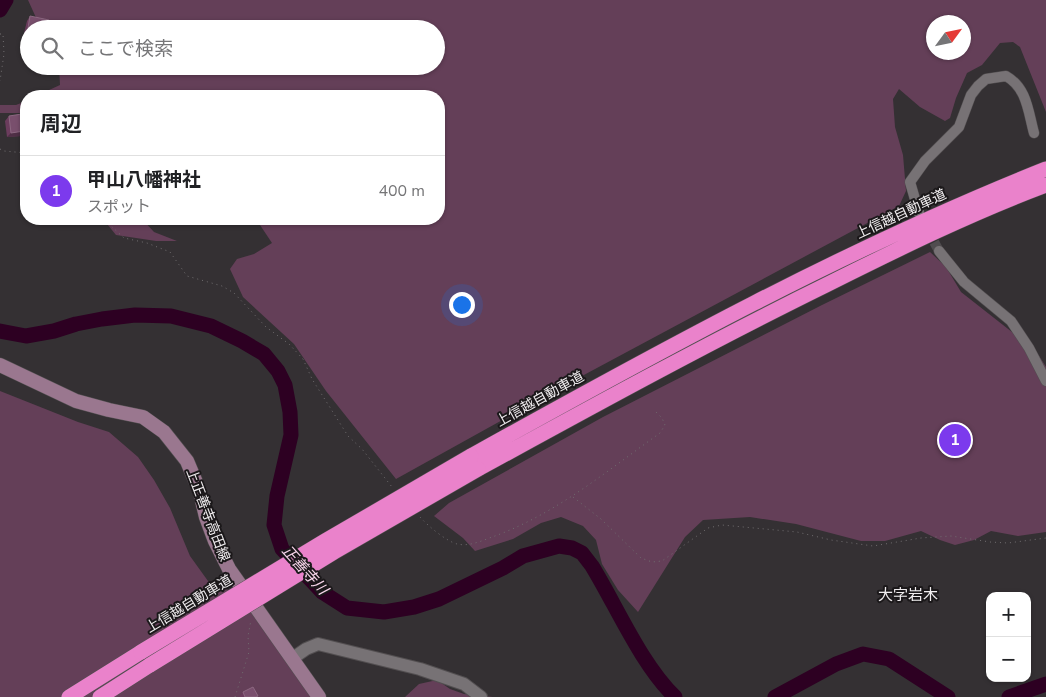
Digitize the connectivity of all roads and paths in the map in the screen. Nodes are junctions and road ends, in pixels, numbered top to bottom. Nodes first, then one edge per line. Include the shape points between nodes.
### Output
1 (0, 34) edge
2 (0, 82) edge
3 (1034, 133) dead end
4 (0, 149) edge
5 (20, 152) edge
6 (1046, 169) edge
7 (1046, 185) edge
8 (919, 213) dead end
9 (110, 225) edge
10 (939, 250) tunnel mouth
11 (0, 364) edge
12 (1046, 381) edge
13 (656, 412) dead end
14 (474, 463) junction
15 (393, 488) dead end
16 (573, 497) junction
17 (418, 514) dead end
18 (1046, 538) edge
19 (259, 611) junction
20 (293, 658) junction
21 (70, 697) edge
22 (100, 697) edge
23 (235, 697) edge
24 (319, 697) edge
25 (481, 697) edge

1 - 2 path via 4,34
3 - 8 street via 1018,85 1006,76 986,79 971,94 959,127 925,161 910,182
4 - 5 path
6 - 14 highway, 上信越自動車道 via 951,208 793,284 654,356
7 - 14 highway, 上信越自動車道 via 957,222
9 - 15 path via 124,238 170,252 187,276 222,286 289,344 303,359 348,436
10 - 12 street via 964,282 1011,321
11 - 19 main road, 上正善寺高田線 via 76,401 143,417 164,432 187,461 215,541 229,569
13 - 16 path via 665,425 660,433
14 - 21 highway, 上信越自動車道, bridge via 325,541
14 - 22 highway, 上信越自動車道, bridge
16 - 17 path via 511,530 473,544 457,544 430,527
16 - 18 path via 641,558 652,562 662,560 708,528 722,525 797,532 873,546 929,537 952,536 1008,543
19 - 20 main road, 上正善寺高田線
19 - 23 path via 251,619 249,652
20 - 24 main road, 上正善寺高田線
20 - 25 street via 318,644 420,669 464,684

